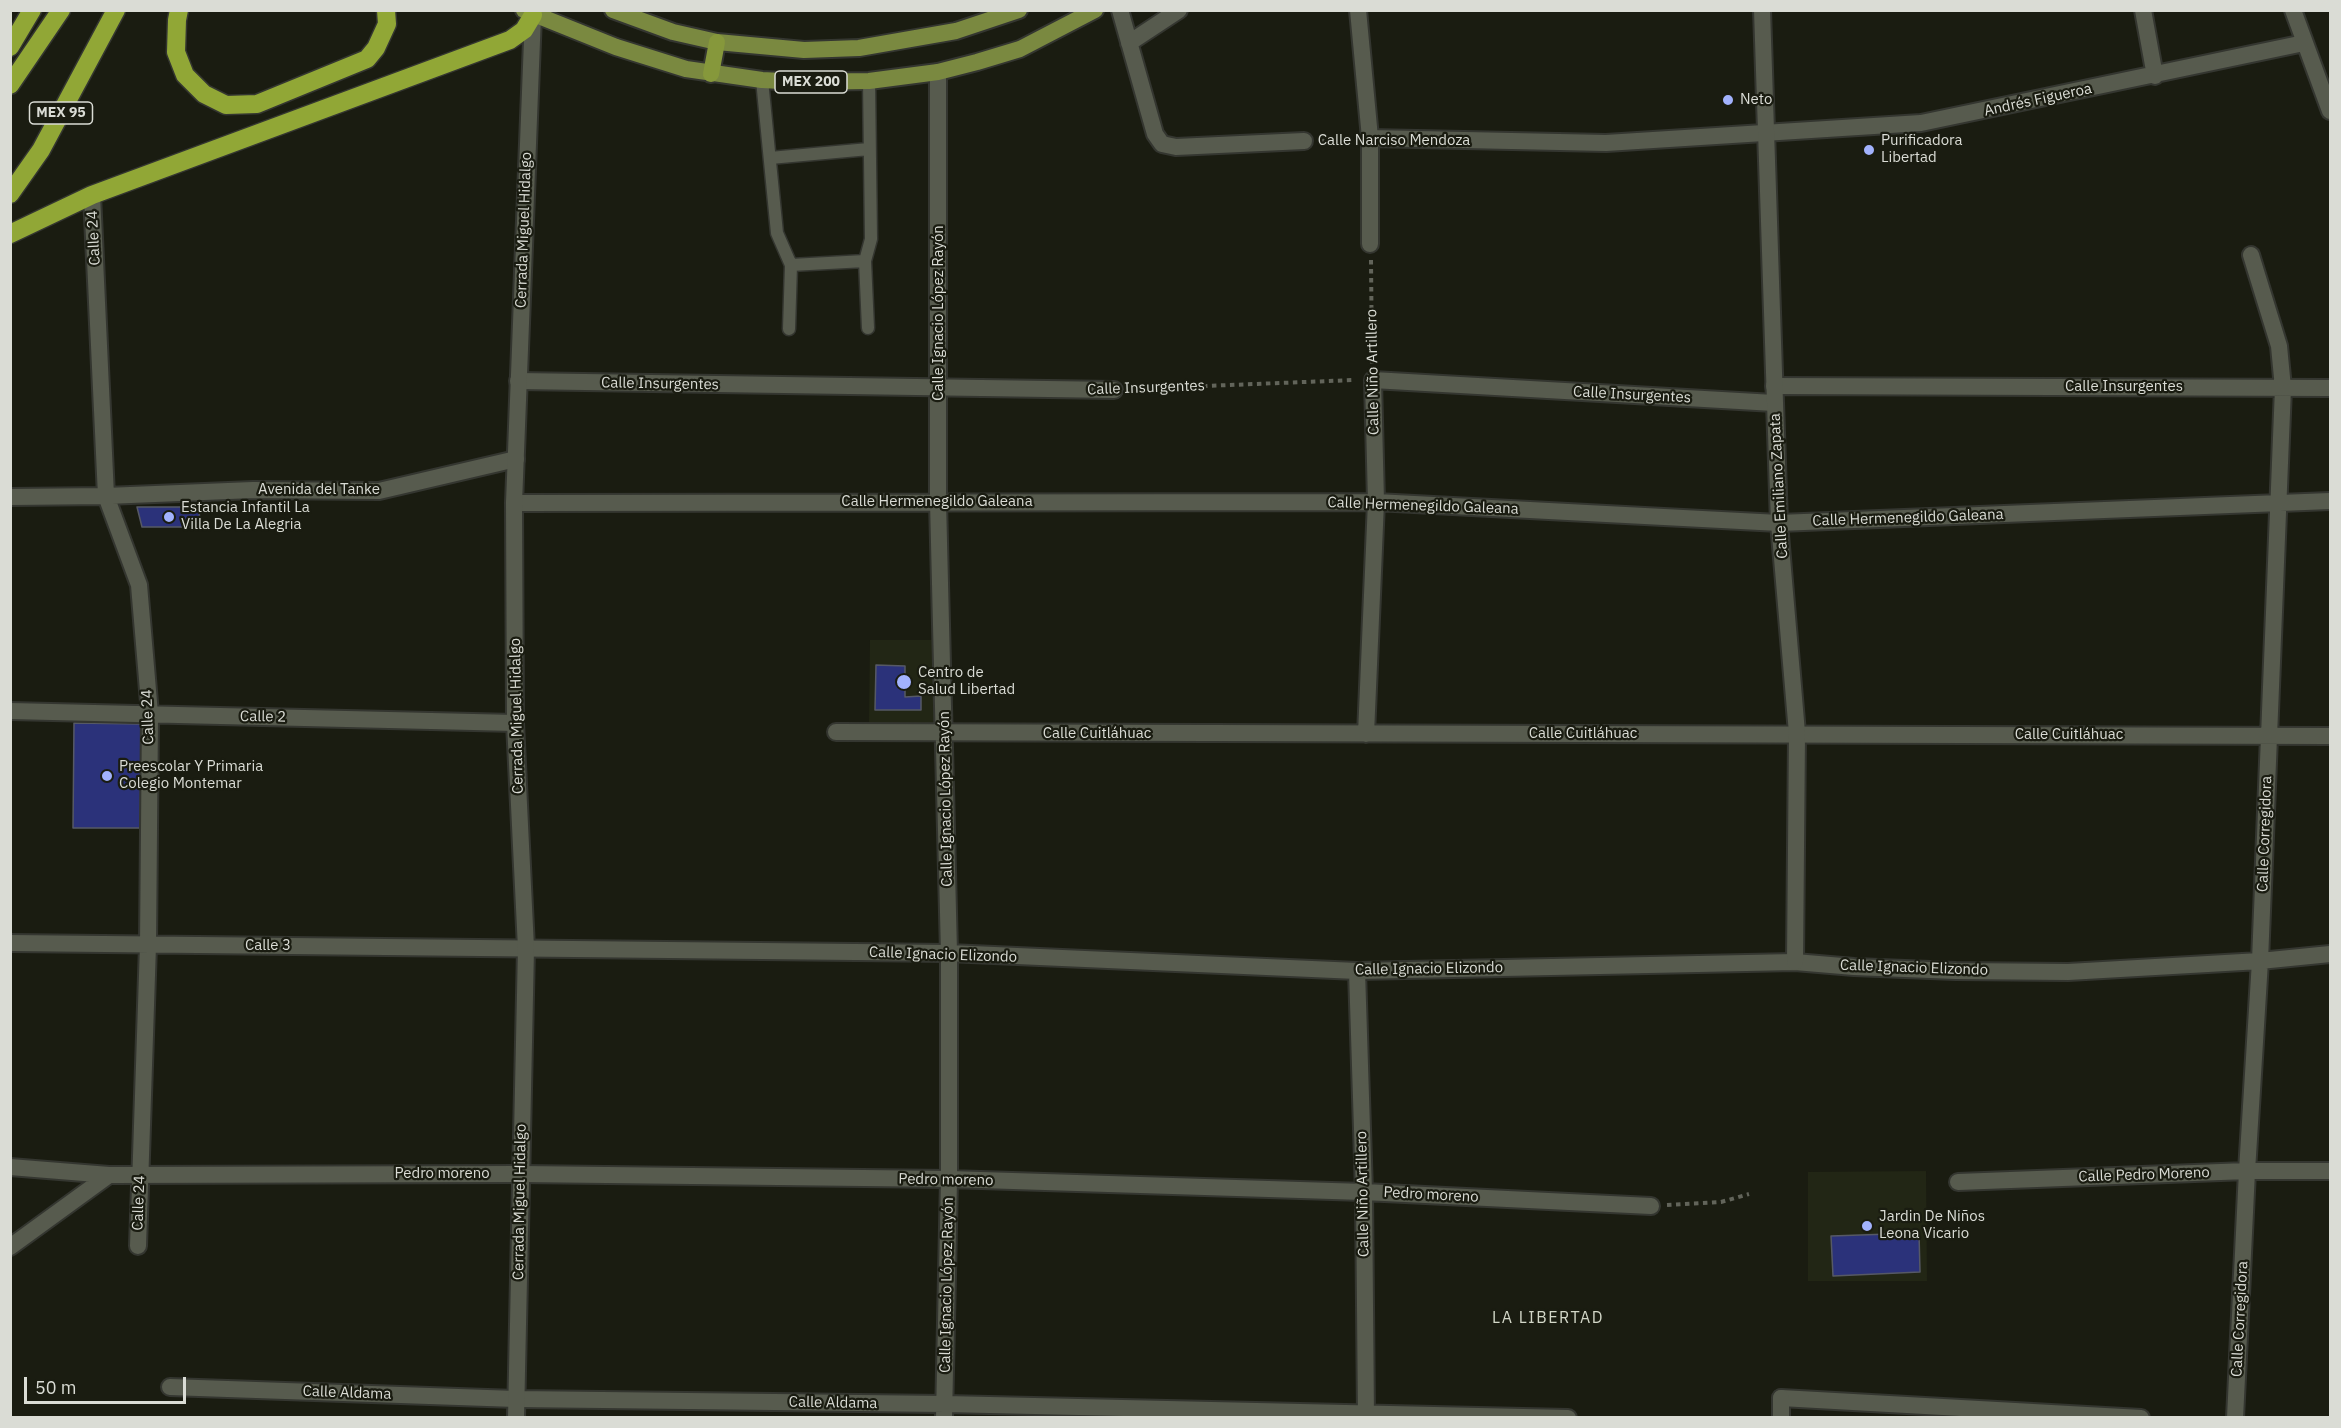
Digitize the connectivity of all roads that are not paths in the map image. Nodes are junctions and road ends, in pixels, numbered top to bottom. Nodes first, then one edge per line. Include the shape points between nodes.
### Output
1 (32, 10) edge
2 (116, 10) edge
3 (386, 10) edge
4 (613, 10) edge
5 (1019, 10) edge
6 (1095, 10) edge
7 (1120, 10) edge
8 (1179, 10) edge
9 (1358, 10) edge
10 (1762, 10) edge
11 (2143, 10) edge
12 (2293, 10) edge
13 (60, 12) edge
14 (529, 13) edge
15 (178, 15) edge
16 (717, 42) junction
17 (1129, 43) junction
18 (2304, 43) junction
19 (11, 46) edge
20 (938, 72) junction
21 (711, 74) junction
22 (2155, 76) junction
23 (762, 80) junction
24 (869, 81) junction
25 (10, 85) edge
26 (2330, 111) edge
27 (1767, 133) junction
28 (1370, 138) junction
29 (1304, 141) road end
30 (870, 149) junction
31 (770, 158) junction
32 (10, 194) edge
33 (92, 195) junction
34 (10, 234) edge
35 (1370, 244) road end
36 (2251, 255) dead end
37 (865, 261) junction
38 (791, 265) junction
39 (868, 328) dead end
40 (789, 329) dead end
41 (1373, 380) joint
42 (518, 381) junction
43 (1774, 386) junction
44 (939, 388) junction
45 (2283, 388) junction
46 (2331, 388) edge
47 (1114, 390) road end
48 (1774, 403) junction
49 (516, 459) junction
50 (106, 496) junction
51 (10, 497) edge
52 (938, 501) junction
53 (2331, 501) edge
54 (1376, 502) junction
55 (514, 503) junction
56 (2277, 504) junction
57 (1779, 523) junction
58 (10, 711) edge
59 (150, 714) junction
60 (515, 723) junction
61 (836, 732) dead end
62 (944, 734) junction
63 (1366, 734) junction
64 (1797, 734) junction
65 (2269, 736) junction
66 (2331, 736) edge
67 (10, 943) edge
68 (148, 945) junction
69 (526, 948) junction
70 (949, 953) junction
71 (2331, 954) edge
72 (2260, 961) junction
73 (1795, 962) junction
74 (1357, 971) junction
75 (10, 1167) edge
76 (2247, 1171) junction
77 (2331, 1171) edge
78 (141, 1173) junction
79 (520, 1174) junction
80 (109, 1175) junction
81 (949, 1179) junction
82 (1958, 1182) dead end
83 (1364, 1192) junction
84 (1652, 1206) road end
85 (138, 1246) dead end
86 (10, 1247) edge
87 (170, 1388) dead end
88 (516, 1399) junction
89 (945, 1411) edge
90 (1366, 1416) edge
91 (516, 1418) edge
92 (1568, 1418) edge
93 (1781, 1418) edge
94 (2141, 1418) edge
95 (2235, 1418) edge

1 - 19 highway
2 - 32 highway, MEX 95 via 41,150
3 - 15 highway via 387,24 367,59 257,104 226,105 204,94 185,75 176,52
4 - 16 main road, MEX 200 via 673,32
5 - 16 main road, MEX 200 via 956,31 859,48 804,50
6 - 20 main road, MEX 200 via 1020,49
7 - 17 street, Calle Narciso Mendoza
8 - 17 street
9 - 28 street
10 - 27 street, Calle Emiliano Zapata
11 - 22 street
12 - 18 street
13 - 25 highway
14 - 21 main road, MEX 200 via 616,47
14 - 33 highway via 524,30 510,40
14 - 42 street, Cerrada Miguel Hidalgo
16 - 21 highway
17 - 29 street, Calle Narciso Mendoza via 1155,134 1162,144 1176,147
18 - 22 street, Andrés Figueroa
18 - 26 street
20 - 24 main road, MEX 200
20 - 44 street, Calle Ignacio López Rayón
21 - 23 main road, MEX 200
22 - 27 street, Andrés Figueroa via 1921,123
23 - 24 main road, MEX 200
23 - 31 lane
24 - 30 lane
27 - 28 street, Calle Narciso Mendoza via 1606,143
27 - 43 street, Calle Emiliano Zapata
28 - 35 street
30 - 31 lane
30 - 37 lane via 871,239
31 - 38 lane via 777,233
33 - 34 highway
33 - 50 street, Calle 24
36 - 45 street, Calle Corregidora via 2279,346
37 - 38 lane
37 - 39 lane
38 - 40 lane
41 - 48 street, Calle Insurgentes
41 - 54 street, Calle Niño Artillero
42 - 44 street, Calle Insurgentes
42 - 49 street, Cerrada Miguel Hidalgo
43 - 45 street, Calle Insurgentes
43 - 48 street, Calle Emiliano Zapata
44 - 47 street, Calle Insurgentes
44 - 52 street, Calle Ignacio López Rayón
45 - 46 street, Calle Insurgentes
45 - 56 street, Calle Corregidora
48 - 57 street, Calle Emiliano Zapata
49 - 50 street, Avenida del Tanke via 379,491 253,490
49 - 55 street, Cerrada Miguel Hidalgo
50 - 51 street, Avenida del Tanke
50 - 59 street, Calle 24 via 139,585
52 - 54 street, Calle Hermenegildo Galeana
52 - 55 street, Calle Hermenegildo Galeana
52 - 62 street, Calle Ignacio López Rayón
53 - 56 street, Calle Hermenegildo Galeana
54 - 57 street, Calle Hermenegildo Galeana
54 - 63 street, Calle Niño Artillero
55 - 60 street, Cerrada Miguel Hidalgo
56 - 57 street, Calle Hermenegildo Galeana
56 - 65 street, Calle Corregidora
57 - 64 street, Calle Emiliano Zapata
58 - 59 street, Calle 2
59 - 60 street, Calle 2
59 - 68 street, Calle 24
60 - 69 street, Cerrada Miguel Hidalgo
61 - 62 street, Calle Cuitláhuac
62 - 63 street, Calle Cuitláhuac
62 - 70 street, Calle Ignacio López Rayón
63 - 64 street, Calle Cuitláhuac
64 - 65 street, Calle Cuitláhuac
64 - 73 street, Calle Emiliano Zapata
65 - 66 street, Calle Cuitláhuac
65 - 72 street, Calle Corregidora
67 - 68 street, Calle 3
68 - 69 street, Calle 3
68 - 78 street, Calle 24
69 - 70 street, Calle Ignacio Elizondo
69 - 79 street, Cerrada Miguel Hidalgo
70 - 74 street, Calle Ignacio Elizondo
70 - 81 street, Calle Ignacio López Rayón
71 - 72 street, Calle Ignacio Elizondo
72 - 73 street, Calle Ignacio Elizondo via 2068,972 1922,970
72 - 76 street, Calle Corregidora
73 - 74 street, Calle Ignacio Elizondo
74 - 83 street, Calle Niño Artillero
75 - 80 street, Pedro moreno
76 - 77 street, Calle Pedro Moreno
76 - 82 street, Calle Pedro Moreno
76 - 95 street, Calle Corregidora
78 - 79 street, Pedro moreno
78 - 80 street, Pedro moreno
78 - 85 street, Calle 24
79 - 81 street, Pedro moreno
79 - 88 street, Cerrada Miguel Hidalgo
80 - 86 street
81 - 83 street, Pedro moreno
81 - 89 street, Calle Ignacio López Rayón
83 - 84 street, Pedro moreno
83 - 90 street, Calle Niño Artillero
87 - 88 street, Calle Aldama
88 - 89 street, Calle Aldama
88 - 91 street, Cerrada Miguel Hidalgo
89 - 90 street, Calle Aldama
90 - 92 street, Calle Aldama
93 - 94 street via 1781,1398

